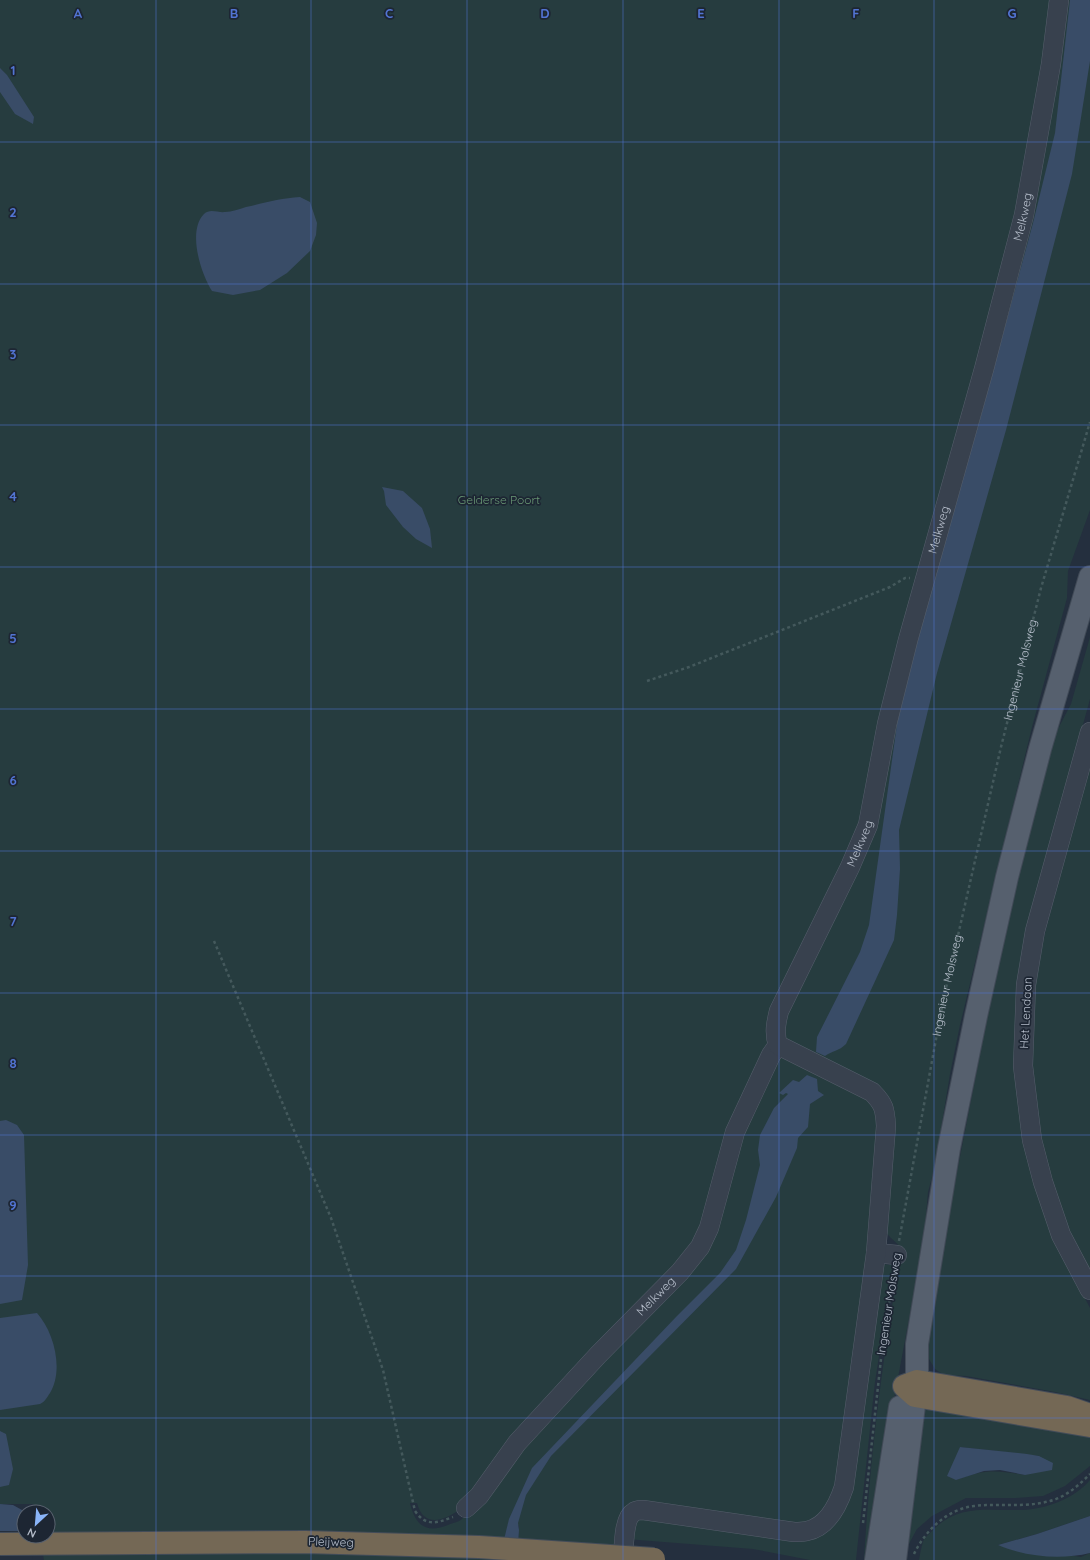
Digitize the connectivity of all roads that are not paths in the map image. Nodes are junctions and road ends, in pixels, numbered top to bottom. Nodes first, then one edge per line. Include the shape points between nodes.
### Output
1 (1059, 0) edge
2 (1090, 577) edge
3 (1090, 732) edge
4 (778, 1045) junction
5 (876, 1253) junction
6 (897, 1255) road end
7 (1090, 1290) edge
8 (912, 1388) junction
9 (1090, 1415) edge
10 (1090, 1426) edge
11 (466, 1508) road end
12 (0, 1544) edge
13 (903, 1559) edge
14 (623, 1560) edge
15 (657, 1560) edge
16 (876, 1560) edge

1 - 4 street, Melkweg via 1052,64 1024,215 908,640 868,825 779,1011 776,1035
2 - 8 main road via 1040,749 977,1008 949,1148
3 - 7 street, Het Lendaan via 1035,931 1026,985 1023,1066 1032,1140 1043,1182 1061,1235
4 - 5 street via 872,1092 886,1111
4 - 11 street, Melkweg via 735,1132 709,1228 700,1247 680,1272 598,1355 517,1443 480,1496
5 - 6 street
5 - 14 street via 846,1475 834,1511 814,1528 794,1532 638,1510 631,1514 626,1524
8 - 9 highway via 1068,1407
8 - 10 highway
8 - 13 main road
8 - 16 main road via 888,1480
12 - 15 highway, Pleijweg, bridge via 305,1542 479,1547

